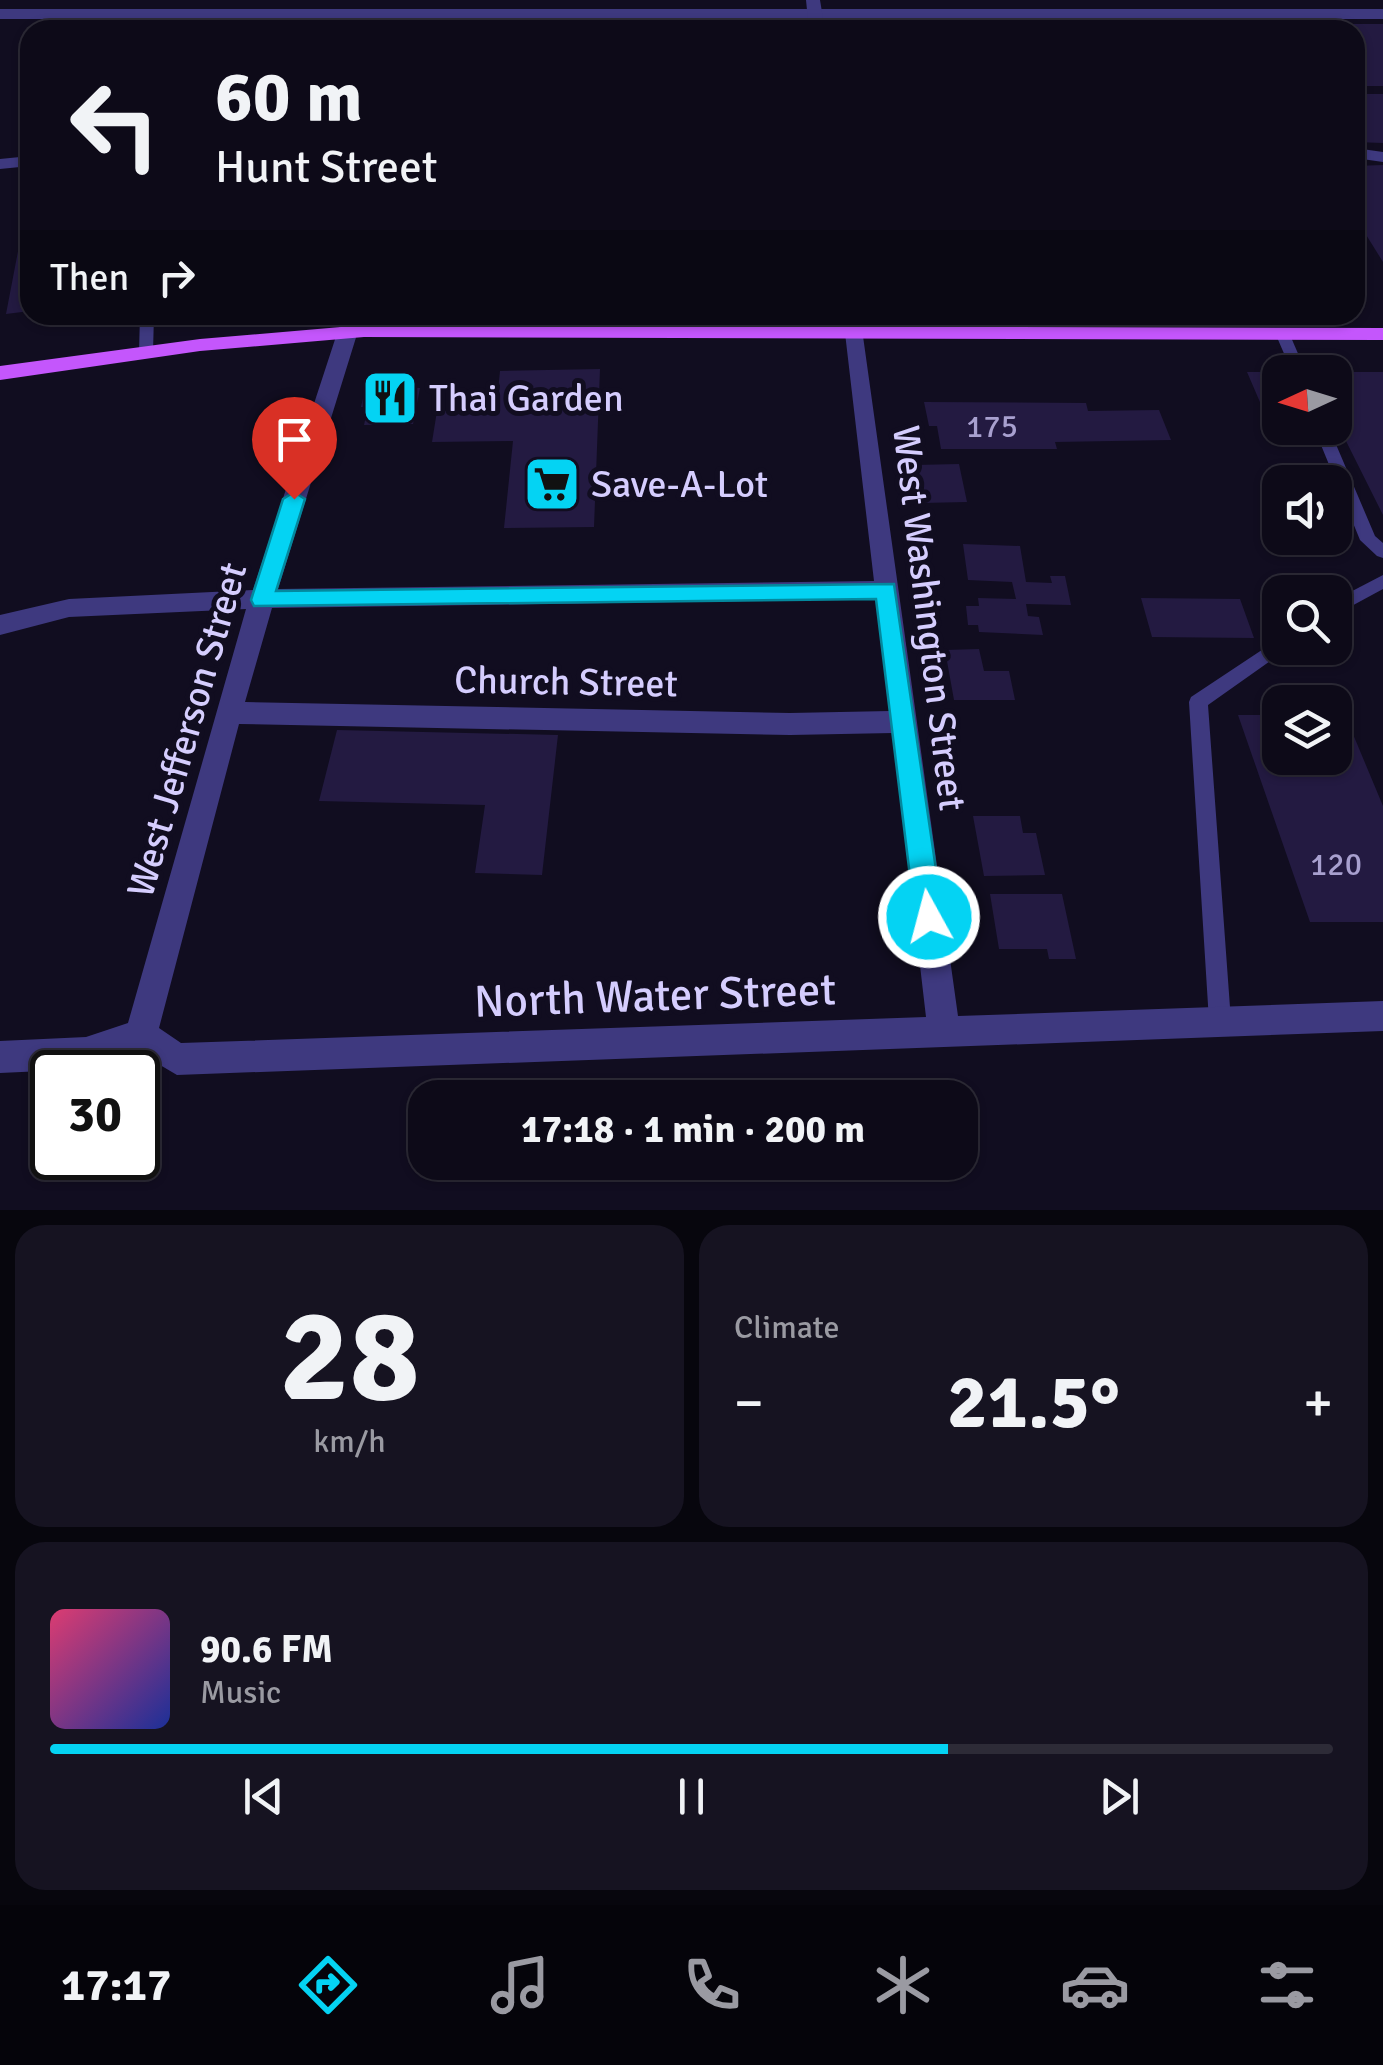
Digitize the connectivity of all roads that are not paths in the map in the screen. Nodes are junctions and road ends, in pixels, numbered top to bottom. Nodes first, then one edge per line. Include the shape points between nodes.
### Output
1 (250, 7) edge
2 (892, 7) edge
3 (1060, 7) edge
4 (0, 14) edge
5 (1383, 14) edge
6 (450, 15) edge
7 (815, 15) edge
8 (1254, 15) junction
9 (1257, 20) edge
10 (147, 325) edge
11 (343, 325) edge
12 (350, 325) edge
13 (854, 325) edge
14 (897, 325) edge
15 (1283, 334) junction
16 (1383, 334) edge
17 (146, 352) junction
18 (1291, 355) edge
19 (0, 372) edge
20 (1329, 445) edge
21 (1383, 552) edge
22 (1383, 582) edge
23 (886, 590) junction
24 (1352, 599) edge
25 (262, 600) junction
26 (0, 625) edge
27 (1262, 658) edge
28 (228, 714) junction
29 (903, 722) junction
30 (1383, 1016) edge
31 (1220, 1022) junction
32 (944, 1030) junction
33 (141, 1036) junction
34 (0, 1057) edge

1 - 4 street
1 - 6 street
2 - 3 street
2 - 7 street
3 - 8 street
5 - 8 street
6 - 7 street
8 - 9 street
10 - 17 lane
11 - 17 main road
12 - 25 street, West Jefferson Street
13 - 23 street, West Washington Street
14 - 15 main road
15 - 16 main road
15 - 18 lane
17 - 19 main road
20 - 21 lane via 1368,540
22 - 24 lane
23 - 25 street
23 - 29 street, West Washington Street
25 - 26 street via 69,608
25 - 28 street, West Jefferson Street
27 - 31 lane via 1198,702
28 - 29 street, Church Street
28 - 33 street, West Jefferson Street
29 - 32 street, West Washington Street
30 - 31 street, North Water Street
31 - 32 street, North Water Street
32 - 33 street, North Water Street via 178,1059
33 - 34 street via 86,1054

